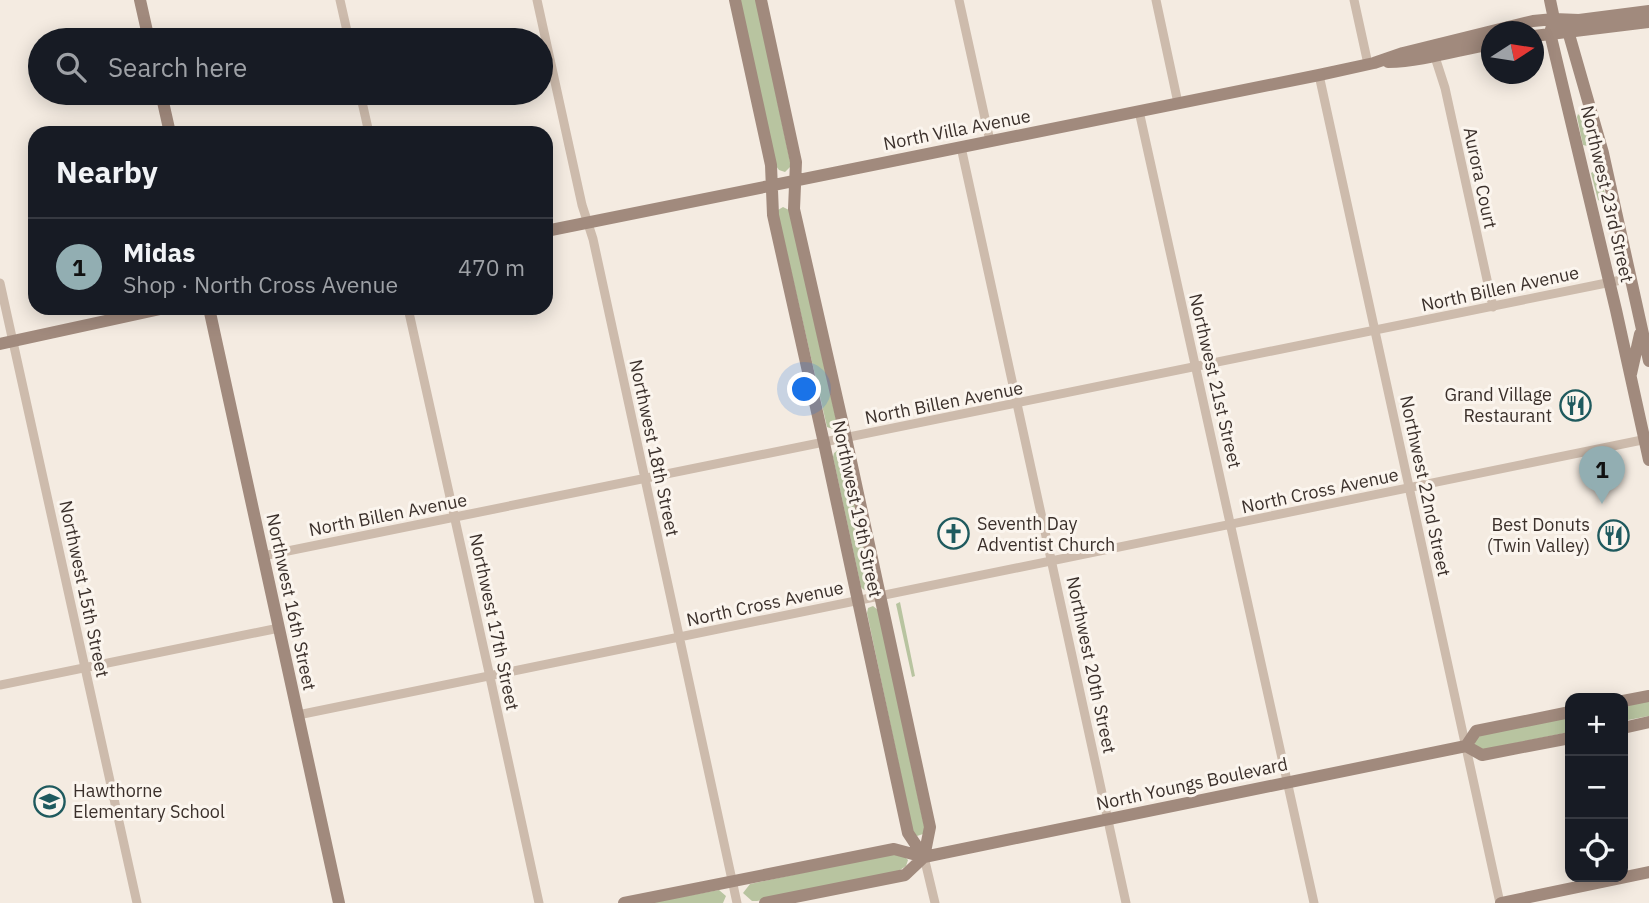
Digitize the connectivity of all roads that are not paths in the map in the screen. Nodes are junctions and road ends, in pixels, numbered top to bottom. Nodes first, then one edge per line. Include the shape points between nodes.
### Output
1 (140, 0) edge
2 (340, 0) edge
3 (537, 0) edge
4 (735, 0) edge
5 (761, 0) edge
6 (959, 0) edge
7 (1156, 0) edge
8 (1354, 0) edge
9 (1550, 0) edge
10 (1649, 11) edge
11 (1554, 19) junction
12 (1649, 22) edge
13 (146, 28) edge
14 (346, 28) edge
15 (543, 28) edge
16 (1568, 31) junction
17 (1550, 33) junction
18 (1544, 34) edge
19 (1481, 47) edge
20 (1435, 57) junction
21 (1371, 63) junction
22 (553, 71) edge
23 (1319, 75) junction
24 (1588, 100) junction
25 (1178, 103) junction
26 (164, 105) edge
27 (363, 105) edge
28 (1567, 105) junction
29 (1139, 111) junction
30 (168, 126) edge
31 (367, 126) edge
32 (990, 141) junction
33 (961, 147) junction
34 (1603, 153) junction
35 (1580, 160) junction
36 (795, 180) junction
37 (772, 185) junction
38 (1616, 214) junction
39 (1595, 219) junction
40 (587, 222) junction
41 (553, 229) edge
42 (1631, 278) junction
43 (0, 282) edge
44 (1610, 283) junction
45 (1493, 307) junction
46 (1616, 310) junction
47 (132, 315) edge
48 (211, 315) edge
49 (410, 315) edge
50 (1641, 327) junction
51 (1375, 331) junction
52 (7, 342) edge
53 (1649, 361) edge
54 (1196, 368) junction
55 (1631, 376) junction
56 (1017, 404) junction
57 (846, 438) junction
58 (1647, 439) edge
59 (824, 443) junction
60 (1649, 460) edge
61 (645, 478) junction
62 (1409, 489) junction
63 (455, 518) junction
64 (1231, 525) junction
65 (263, 556) junction
66 (1052, 561) junction
67 (880, 596) junction
68 (859, 601) junction
69 (279, 628) junction
70 (678, 638) junction
71 (85, 668) junction
72 (490, 677) junction
73 (0, 685) edge
74 (1649, 696) edge
75 (1628, 700) edge
76 (1565, 713) edge
77 (298, 715) junction
78 (1649, 722) edge
79 (1628, 726) edge
80 (1565, 739) edge
81 (1466, 746) junction
82 (1287, 782) junction
83 (1108, 820) junction
84 (924, 857) junction
85 (1649, 872) edge
86 (732, 881) junction
87 (137, 903) edge
88 (339, 903) edge
89 (538, 903) edge
90 (624, 903) edge
91 (737, 903) edge
92 (765, 903) edge
93 (934, 903) edge
94 (1126, 903) edge
95 (1314, 903) edge
96 (1500, 903) edge

1 - 13 street
2 - 14 street
3 - 15 street, Northwest 18th Street
4 - 37 street, Northwest 19th Street
5 - 36 street, Northwest 19th Street via 796,162
6 - 32 street
7 - 25 street
8 - 21 street
9 - 11 street, Northwest 23rd Street
10 - 11 street, North Villa Avenue
11 - 16 street
11 - 17 street, Northwest 23rd Street
11 - 21 street, North Villa Avenue via 1503,27
12 - 16 street
16 - 17 street
16 - 24 street, Northwest 23rd Street
17 - 18 street
17 - 28 street, Northwest 23rd Street
19 - 20 street, North Villa Avenue
20 - 21 street, North Villa Avenue
20 - 45 street, Aurora Court
21 - 23 street, North Villa Avenue
22 - 40 street, Northwest 18th Street
23 - 25 street, North Villa Avenue
23 - 51 street, Northwest 22nd Street
24 - 28 street
24 - 34 street, Northwest 23rd Street
25 - 29 street, North Villa Avenue
26 - 30 street
27 - 31 street
28 - 35 street, Northwest 23rd Street
29 - 32 street, North Villa Avenue
29 - 54 street, Northwest 21st Street
32 - 33 street, North Villa Avenue
33 - 36 street, North Villa Avenue
33 - 56 street, Northwest 20th Street
34 - 35 street
34 - 38 street, Northwest 23rd Street
35 - 39 street, Northwest 23rd Street
36 - 37 street, North Villa Avenue
36 - 57 street, Northwest 19th Street via 794,209
37 - 40 street, North Villa Avenue
37 - 59 street, Northwest 19th Street via 773,215
38 - 39 street
38 - 42 street, Northwest 23rd Street
39 - 44 street, Northwest 23rd Street
40 - 41 street, North Villa Avenue
40 - 61 street, Northwest 18th Street
42 - 44 street, North Billen Avenue
42 - 50 street, Northwest 23rd Street
43 - 52 street, Northwest 15th Street
44 - 45 street, North Billen Avenue
44 - 46 street, Northwest 23rd Street
45 - 51 street, North Billen Avenue
46 - 50 street
46 - 55 street, Northwest 23rd Street
47 - 52 street
48 - 65 street, Northwest 16th Street
49 - 63 street, Northwest 17th Street
50 - 53 street, Northwest 23rd Street
50 - 55 street
51 - 54 street, North Billen Avenue
51 - 62 street, Northwest 22nd Street
52 - 71 street, Northwest 15th Street
54 - 56 street, North Billen Avenue
54 - 64 street, Northwest 21st Street
55 - 58 street, Northwest 23rd Street
56 - 57 street, North Billen Avenue
56 - 66 street, Northwest 20th Street
57 - 59 street, North Billen Avenue
57 - 67 street, Northwest 19th Street
58 - 60 street, Northwest 23rd Street
58 - 62 street, North Cross Avenue
59 - 61 street, North Billen Avenue
59 - 68 street, Northwest 19th Street
61 - 63 street, North Billen Avenue
61 - 70 street, Northwest 18th Street
62 - 64 street, North Cross Avenue
62 - 81 street, Northwest 22nd Street
63 - 65 street, North Billen Avenue
63 - 72 street, Northwest 17th Street
64 - 66 street, North Cross Avenue
64 - 82 street, Northwest 21st Street
65 - 69 street, Northwest 16th Street
66 - 67 street, North Cross Avenue
66 - 83 street, Northwest 20th Street
67 - 68 street, North Cross Avenue
67 - 84 street, Northwest 19th Street via 930,827
68 - 70 street, North Cross Avenue
68 - 84 street, Northwest 19th Street via 908,833
69 - 71 street
69 - 77 street, Northwest 16th Street
70 - 72 street, North Cross Avenue
70 - 86 street, Northwest 18th Street
71 - 73 street
71 - 87 street, Northwest 15th Street
72 - 77 street, North Cross Avenue
72 - 89 street, Northwest 17th Street
74 - 75 street
76 - 81 street, North Youngs Boulevard via 1476,731
77 - 88 street, Northwest 16th Street
78 - 79 street
80 - 81 street, North Youngs Boulevard via 1482,755
81 - 82 street, North Youngs Boulevard
81 - 96 street, Northwest 22nd Street
82 - 83 street, North Youngs Boulevard
82 - 95 street, Northwest 21st Street
83 - 84 street, North Youngs Boulevard
83 - 94 street, Northwest 20th Street
84 - 86 street, North Youngs Boulevard via 894,849
84 - 92 street, North Youngs Boulevard via 905,874
84 - 93 street, Northwest 19th Street
85 - 96 street
86 - 90 street, North Youngs Boulevard
86 - 91 street, Northwest 18th Street

